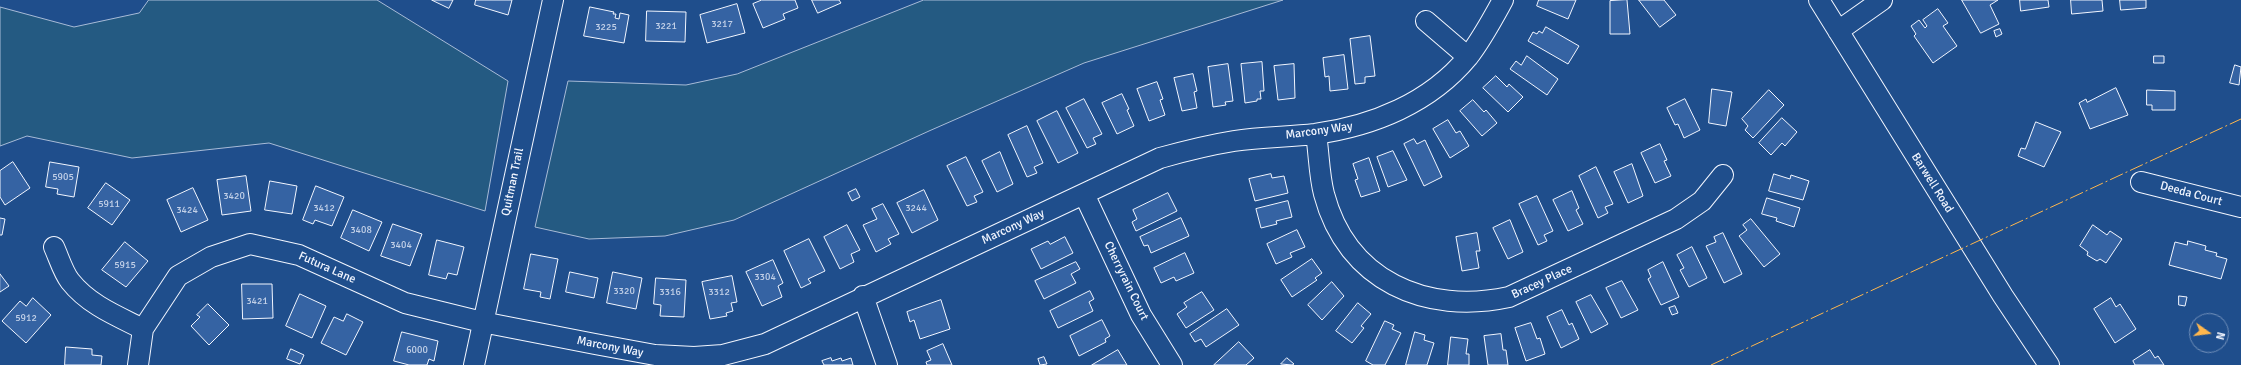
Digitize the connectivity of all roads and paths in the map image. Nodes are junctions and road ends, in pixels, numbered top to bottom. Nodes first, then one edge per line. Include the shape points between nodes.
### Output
1 (553, 0) edge
2 (1503, 0) edge
3 (1819, 0) edge
4 (1882, 0) edge
5 (1426, 21) dead end
6 (1838, 31) junction
7 (1468, 57) junction
8 (1316, 134) junction
9 (1723, 175) dead end
10 (2142, 182) dead end
11 (1084, 194) junction
12 (2241, 207) edge
13 (54, 247) dead end
14 (863, 296) junction
15 (482, 322) junction
16 (143, 329) junction
17 (138, 365) edge
18 (474, 365) edge
19 (887, 365) edge
20 (1172, 365) edge
21 (2048, 365) edge

1 - 15 street, Quitman Trail
2 - 7 street, Marcony Way
3 - 6 street, Barwell Road
4 - 6 street
5 - 7 street
6 - 21 street, Barwell Road
7 - 8 street, Marcony Way via 1432,91 1401,109 1365,124
8 - 9 street, Bracey Place via 1324,194 1341,236 1354,254 1372,271 1396,286 1415,294 1460,302 1483,303 1508,297 1676,219 1702,201
8 - 11 street, Marcony Way via 1235,141 1194,149 1160,158
10 - 12 street, Deeda Court
11 - 14 street, Marcony Way
11 - 20 street, Cherryrain Court via 1141,316
13 - 16 street via 70,280 87,299
14 - 15 street, Marcony Way via 764,344 723,355 694,357 654,355
14 - 19 street
15 - 16 street, Futura Lane via 405,303 299,255 250,244 211,257 178,276
15 - 18 street, Quitman Trail
16 - 17 street, Futura Lane

